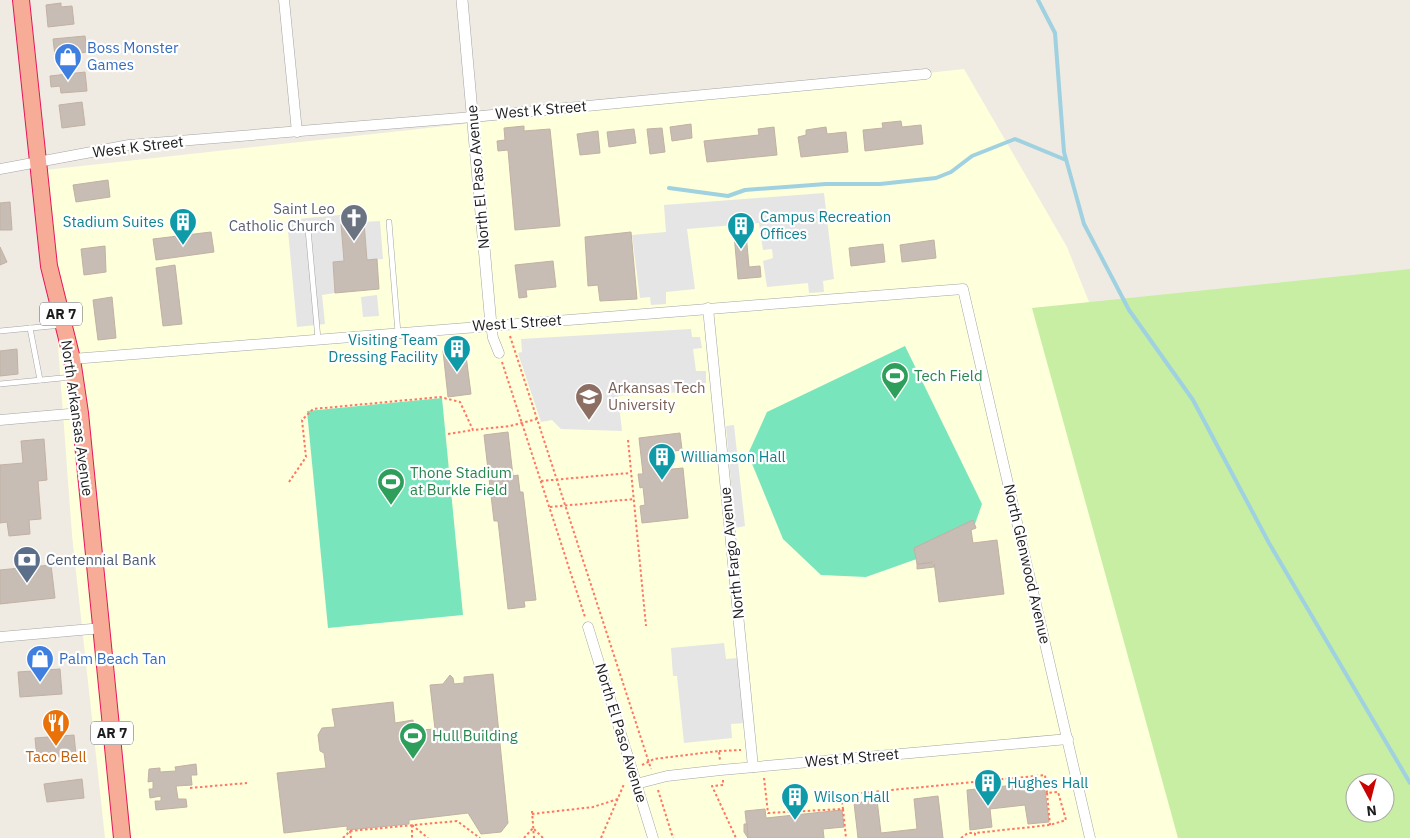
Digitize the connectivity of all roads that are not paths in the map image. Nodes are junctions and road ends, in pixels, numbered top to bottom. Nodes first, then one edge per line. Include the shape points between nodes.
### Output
1 (21, 0) edge
2 (284, 0) edge
3 (462, 0) edge
4 (926, 74) dead end
5 (473, 117) junction
6 (296, 132) junction
7 (37, 161) junction
8 (0, 169) edge
9 (389, 222) dead end
10 (308, 229) dead end
11 (963, 290) joint
12 (708, 308) junction
13 (63, 325) junction
14 (491, 325) junction
15 (30, 328) junction
16 (0, 330) edge
17 (398, 333) junction
18 (318, 339) junction
19 (499, 353) road end
20 (72, 359) junction
21 (74, 376) junction
22 (40, 380) junction
23 (0, 384) edge
24 (80, 413) junction
25 (0, 420) edge
26 (588, 627) road end
27 (102, 628) junction
28 (0, 637) edge
29 (1068, 739) junction
30 (758, 767) junction
31 (636, 784) junction
32 (121, 838) edge
33 (653, 838) edge
34 (1090, 838) edge

1 - 7 highway, North Arkansas Avenue / AR 7
2 - 6 street
3 - 5 street, North El Paso Avenue
4 - 5 street, West K Street
5 - 6 street, West K Street
5 - 14 street, North El Paso Avenue
6 - 7 street, West K Street via 129,145
7 - 8 street, West K Street
7 - 13 highway, North Arkansas Avenue / AR 7 via 48,266
9 - 17 lane
10 - 18 lane
11 - 12 street, West L Street
11 - 29 street, North Glenwood Avenue
12 - 14 street, West L Street
12 - 30 street, North Fargo Avenue via 751,749
13 - 15 lane
13 - 20 highway, North Arkansas Avenue / AR 7
14 - 17 street, West L Street
14 - 19 street, North El Paso Avenue
15 - 16 lane
15 - 22 lane
17 - 18 street, West L Street
18 - 20 street, West L Street
20 - 21 highway, North Arkansas Avenue / AR 7
21 - 22 lane
21 - 24 highway, North Arkansas Avenue / AR 7
22 - 23 lane
24 - 25 street
24 - 27 highway, North Arkansas Avenue / AR 7
26 - 31 street, North El Paso Avenue
27 - 28 street
27 - 32 highway, North Arkansas Avenue / AR 7
29 - 30 street, West M Street
29 - 34 street, North Glenwood Avenue
30 - 31 street, West M Street via 667,776
31 - 33 street, North El Paso Avenue

